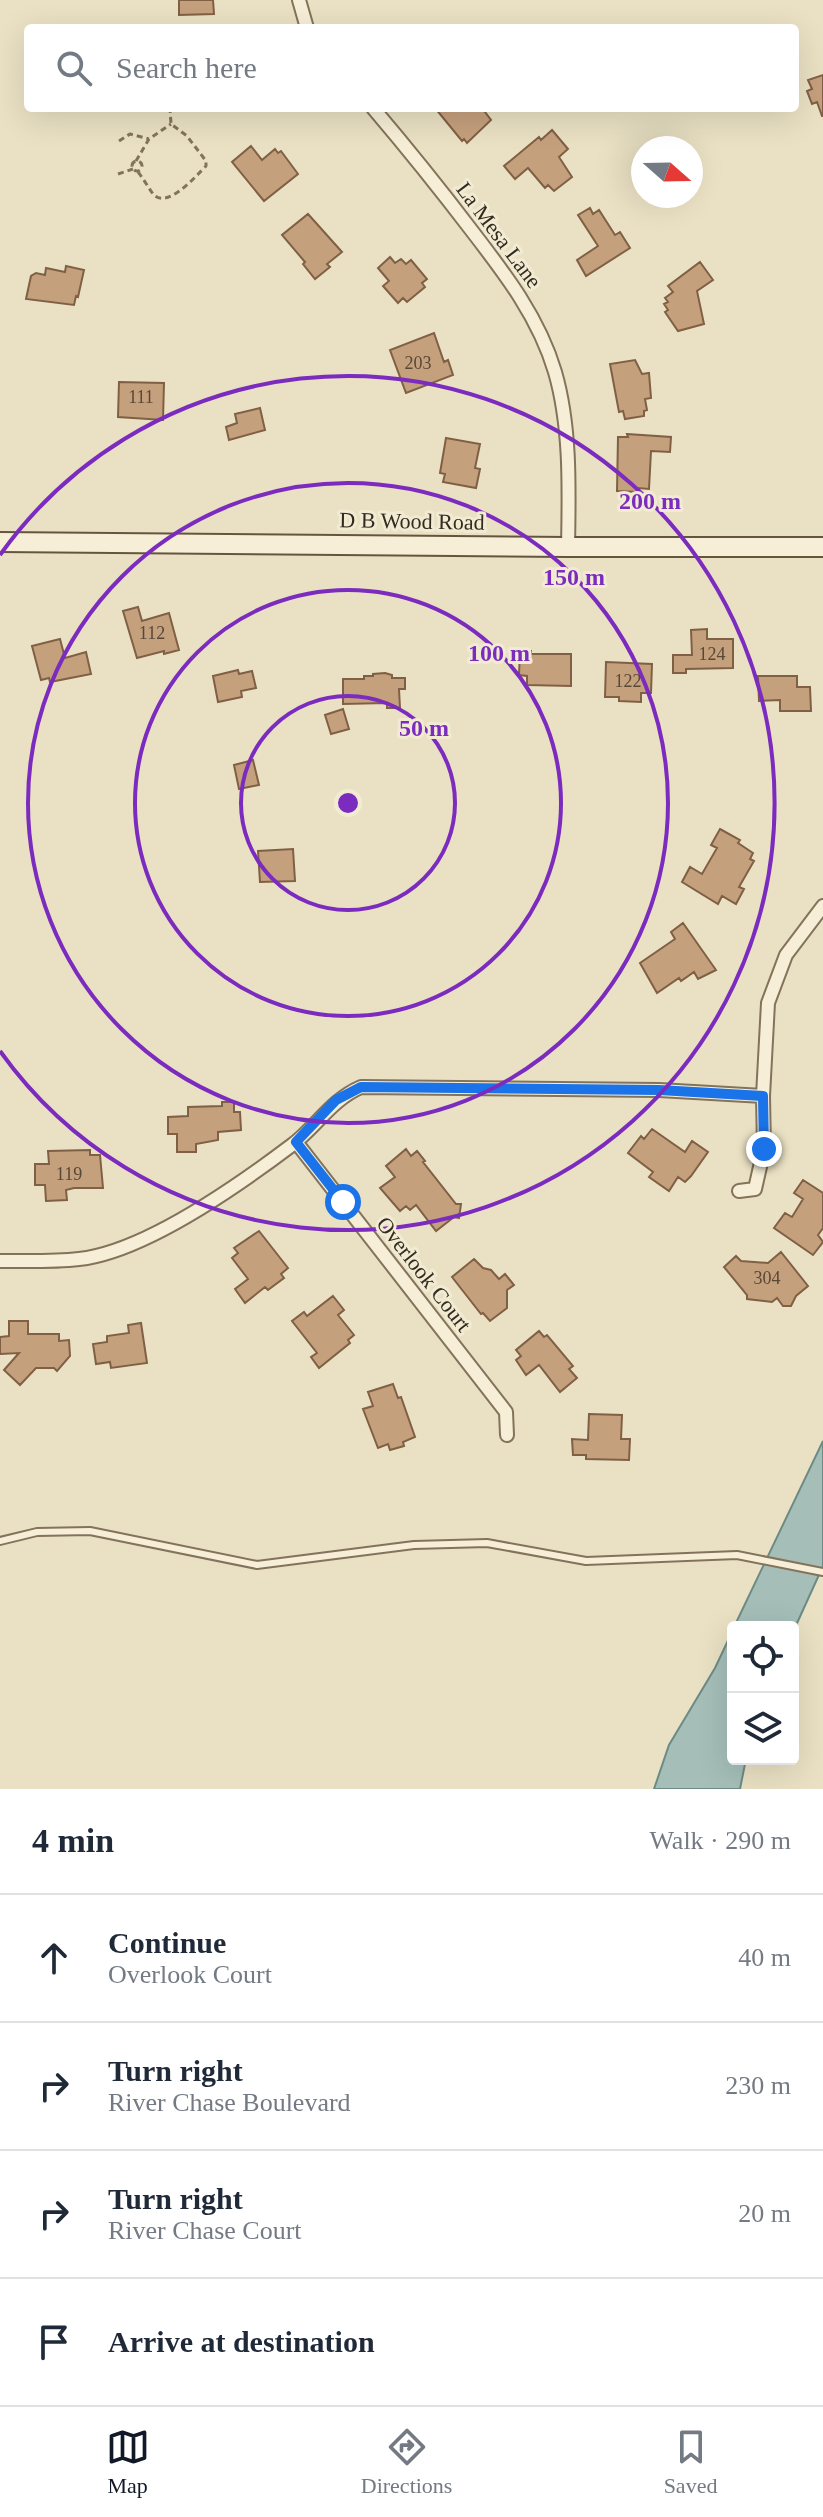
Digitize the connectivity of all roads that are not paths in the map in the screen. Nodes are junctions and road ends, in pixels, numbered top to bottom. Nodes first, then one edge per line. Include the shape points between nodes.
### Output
1 (299, 0) edge
2 (306, 24) edge
3 (376, 112) edge
4 (0, 542) edge
5 (568, 547) junction
6 (823, 547) edge
7 (823, 906) edge
8 (763, 1096) junction
9 (296, 1142) junction
10 (739, 1191) dead end
11 (0, 1261) edge
12 (507, 1435) dead end
13 (0, 1541) edge
14 (823, 1572) edge

1 - 2 street
3 - 5 street, La Mesa Lane via 531,314 555,374 563,419
4 - 5 main road, D B Wood Road
5 - 6 main road, D B Wood Road
7 - 8 street via 786,955 768,1003
8 - 9 street via 361,1087 336,1100
8 - 10 street via 764,1149 755,1189
9 - 11 street via 239,1183 129,1246 80,1259
9 - 12 street, Overlook Court via 506,1412
13 - 14 lane via 37,1532 90,1531 257,1565 414,1545 487,1543 586,1561 737,1555

